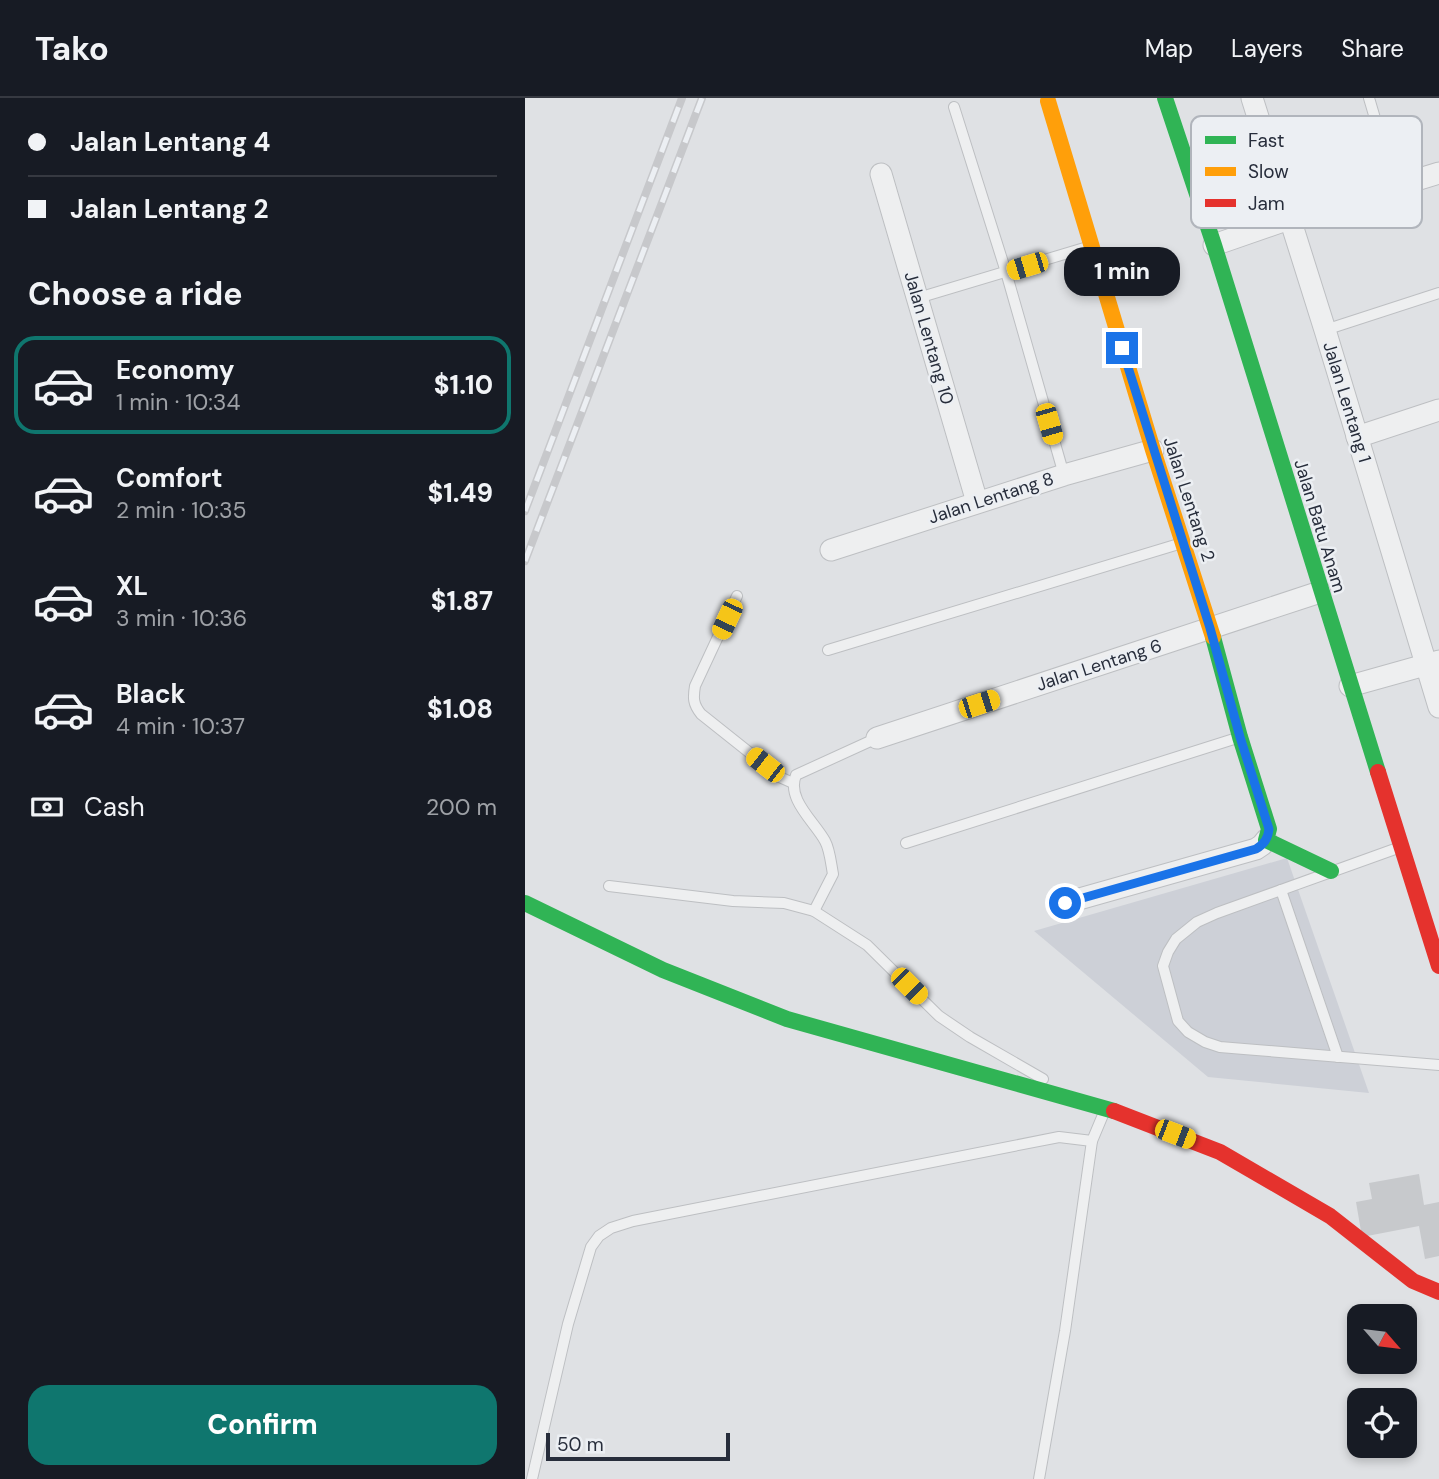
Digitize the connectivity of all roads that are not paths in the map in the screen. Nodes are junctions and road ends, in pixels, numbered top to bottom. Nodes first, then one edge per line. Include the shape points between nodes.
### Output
1 (1165, 98) edge
2 (1252, 98) edge
3 (1369, 98) edge
4 (1048, 101) dead end
5 (954, 107) dead end
6 (1258, 116) edge
7 (1374, 116) edge
8 (1439, 173) edge
9 (881, 174) dead end
10 (1191, 176) edge
11 (1422, 178) edge
12 (1208, 228) edge
13 (1263, 228) edge
14 (1292, 228) edge
15 (1214, 245) junction
16 (1091, 246) junction
17 (1006, 272) junction
18 (1439, 293) edge
19 (918, 298) junction
20 (1325, 330) junction
21 (1439, 410) edge
22 (1357, 437) junction
23 (1153, 450) junction
24 (1064, 475) junction
25 (977, 502) junction
26 (1182, 543) junction
27 (831, 550) dead end
28 (1320, 592) junction
29 (737, 596) dead end
30 (1210, 628) junction
31 (828, 650) dead end
32 (1433, 663) edge
33 (1350, 686) junction
34 (1439, 707) edge
35 (1240, 737) junction
36 (877, 738) joint
37 (793, 783) junction
38 (1266, 840) junction
39 (906, 843) dead end
40 (1402, 847) junction
41 (1331, 871) junction
42 (608, 886) dead end
43 (1281, 890) junction
44 (525, 903) edge
45 (1065, 903) dead end
46 (814, 911) junction
47 (1439, 966) edge
48 (1338, 1057) junction
49 (1439, 1065) edge
50 (1106, 1108) junction
51 (1092, 1141) junction
52 (1439, 1292) edge
53 (533, 1479) edge
54 (1039, 1479) edge

1 - 10 main road, Jalan Batu Anam
2 - 6 street, Jalan Lentang 1
3 - 7 lane
4 - 16 main road, Jalan Lentang 2
5 - 17 lane
8 - 11 street
9 - 19 street, Jalan Lentang 10
12 - 15 main road, Jalan Batu Anam
13 - 15 street
14 - 20 street, Jalan Lentang 1
15 - 28 main road, Jalan Batu Anam
16 - 17 lane
16 - 23 main road, Jalan Lentang 2
17 - 19 lane
17 - 24 lane
18 - 20 lane
19 - 25 street, Jalan Lentang 10
20 - 22 street, Jalan Lentang 1
21 - 22 street
22 - 32 street, Jalan Lentang 1
23 - 24 street, Jalan Lentang 8
23 - 26 main road, Jalan Lentang 2
24 - 25 street, Jalan Lentang 8
25 - 27 street, Jalan Lentang 8
26 - 30 main road, Jalan Lentang 2
26 - 31 lane
28 - 30 street, Jalan Lentang 6
28 - 33 main road, Jalan Batu Anam
29 - 37 lane via 695,686 695,706 775,775
30 - 35 main road, Jalan Lentang 2
30 - 36 street, Jalan Lentang 6
32 - 33 street
32 - 34 street, Jalan Lentang 1
33 - 40 main road, Jalan Batu Anam
35 - 38 main road, Jalan Lentang 2 via 1269,829
35 - 39 lane
36 - 37 lane via 796,775
37 - 46 lane via 795,797 825,842 833,874
38 - 41 main road
38 - 45 street via 1256,849
40 - 41 lane
40 - 47 main road, Jalan Batu Anam
41 - 43 lane
42 - 46 lane via 784,903
43 - 48 lane
43 - 48 lane via 1207,917 1176,939 1163,967 1178,1021 1188,1032 1220,1047
44 - 50 main road via 663,970 787,1019
46 - 50 lane via 867,945 939,1016 970,1037
48 - 49 lane
50 - 51 lane
50 - 52 main road via 1220,1152 1330,1216 1413,1281
51 - 53 lane via 1059,1137 611,1228 591,1247 568,1324
51 - 54 lane

